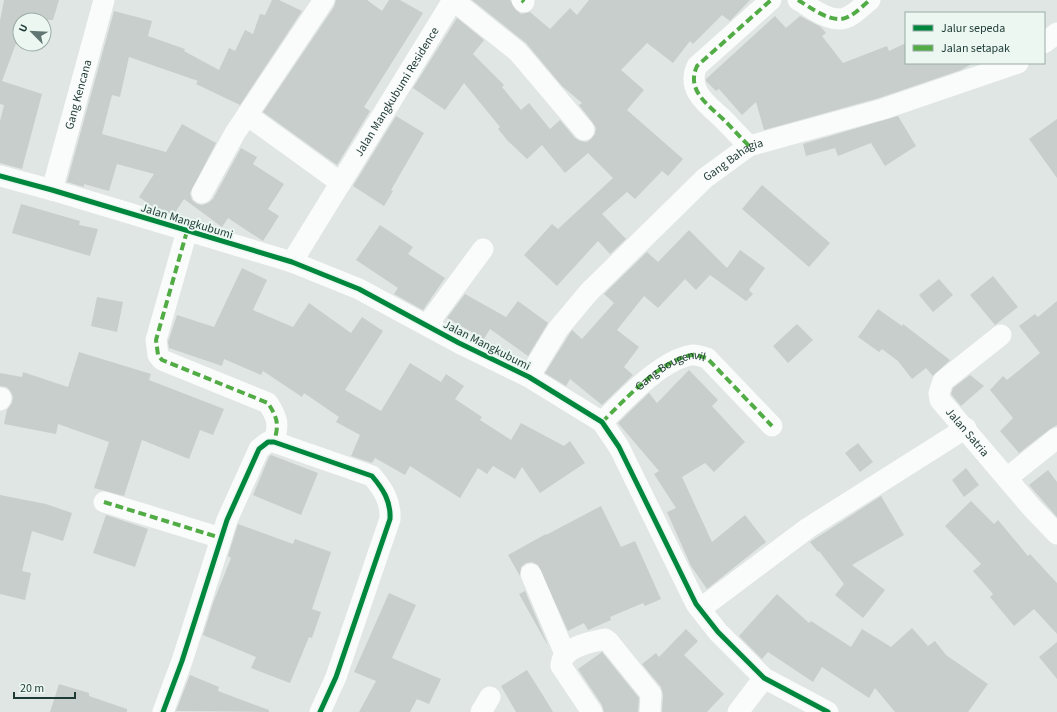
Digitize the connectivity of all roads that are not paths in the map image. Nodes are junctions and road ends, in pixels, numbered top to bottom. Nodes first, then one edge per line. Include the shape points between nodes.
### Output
1 (104, 0) edge
2 (324, 0) edge
3 (453, 0) edge
4 (771, 0) edge
5 (798, 0) edge
6 (870, 0) edge
7 (1057, 33) edge
8 (1045, 42) edge
9 (1015, 64) edge
10 (247, 116) junction
11 (584, 130) dead end
12 (749, 146) junction
13 (0, 176) edge
14 (341, 183) junction
15 (52, 190) junction
16 (202, 193) dead end
17 (187, 231) junction
18 (483, 249) dead end
19 (292, 262) junction
20 (427, 325) junction
21 (1001, 335) dead end
22 (529, 377) junction
23 (602, 422) junction
24 (772, 426) dead end
25 (966, 428) junction
26 (1057, 438) edge
27 (274, 442) junction
28 (1007, 478) junction
29 (104, 502) dead end
30 (1057, 534) edge
31 (221, 538) junction
32 (531, 574) dead end
33 (700, 609) junction
34 (565, 654) junction
35 (764, 678) junction
36 (163, 712) edge
37 (320, 712) edge
38 (592, 712) edge
39 (650, 712) edge
40 (738, 712) edge
41 (828, 712) edge

1 - 15 street, Gang Kencana
2 - 10 street
3 - 11 street, Jalan Mangkubumi Residence via 518,52
3 - 14 street, Jalan Mangkubumi Residence
4 - 12 street via 697,66 693,79 696,92 704,102
5 - 6 street via 826,16 841,19 853,14
7 - 8 street
9 - 12 street, Gang Bahagia via 883,109
10 - 14 street
10 - 16 street
12 - 22 street, Gang Bahagia via 706,178 589,292 558,329
13 - 15 street, Jalan Mangkubumi
14 - 19 street, Jalan Mangkubumi Residence
15 - 17 street, Jalan Mangkubumi
17 - 19 street, Jalan Mangkubumi
17 - 27 street via 156,340 158,355 162,360 268,403 277,416 278,430
18 - 20 street
19 - 20 street, Jalan Mangkubumi via 359,289
20 - 22 street, Jalan Mangkubumi
21 - 25 street, Jalan Satria via 943,381 941,386 940,400
22 - 23 street, Jalan Mangkubumi
23 - 24 street, Gang Bougenvil via 644,381 679,359 693,355 707,358
23 - 33 street, Jalan Mangkubumi via 619,447
25 - 28 street, Jalan Satria
25 - 33 street via 808,528
26 - 28 street
27 - 31 street via 268,442 259,449
27 - 37 street via 372,476 383,488 390,509 390,519 336,677
28 - 30 street, Jalan Satria
29 - 31 street
31 - 36 street
32 - 34 street
33 - 35 street, Jalan Mangkubumi via 718,632
34 - 38 street via 561,666
34 - 39 street via 586,644 608,640 651,694
35 - 40 street
35 - 41 street, Jalan Mangkubumi

